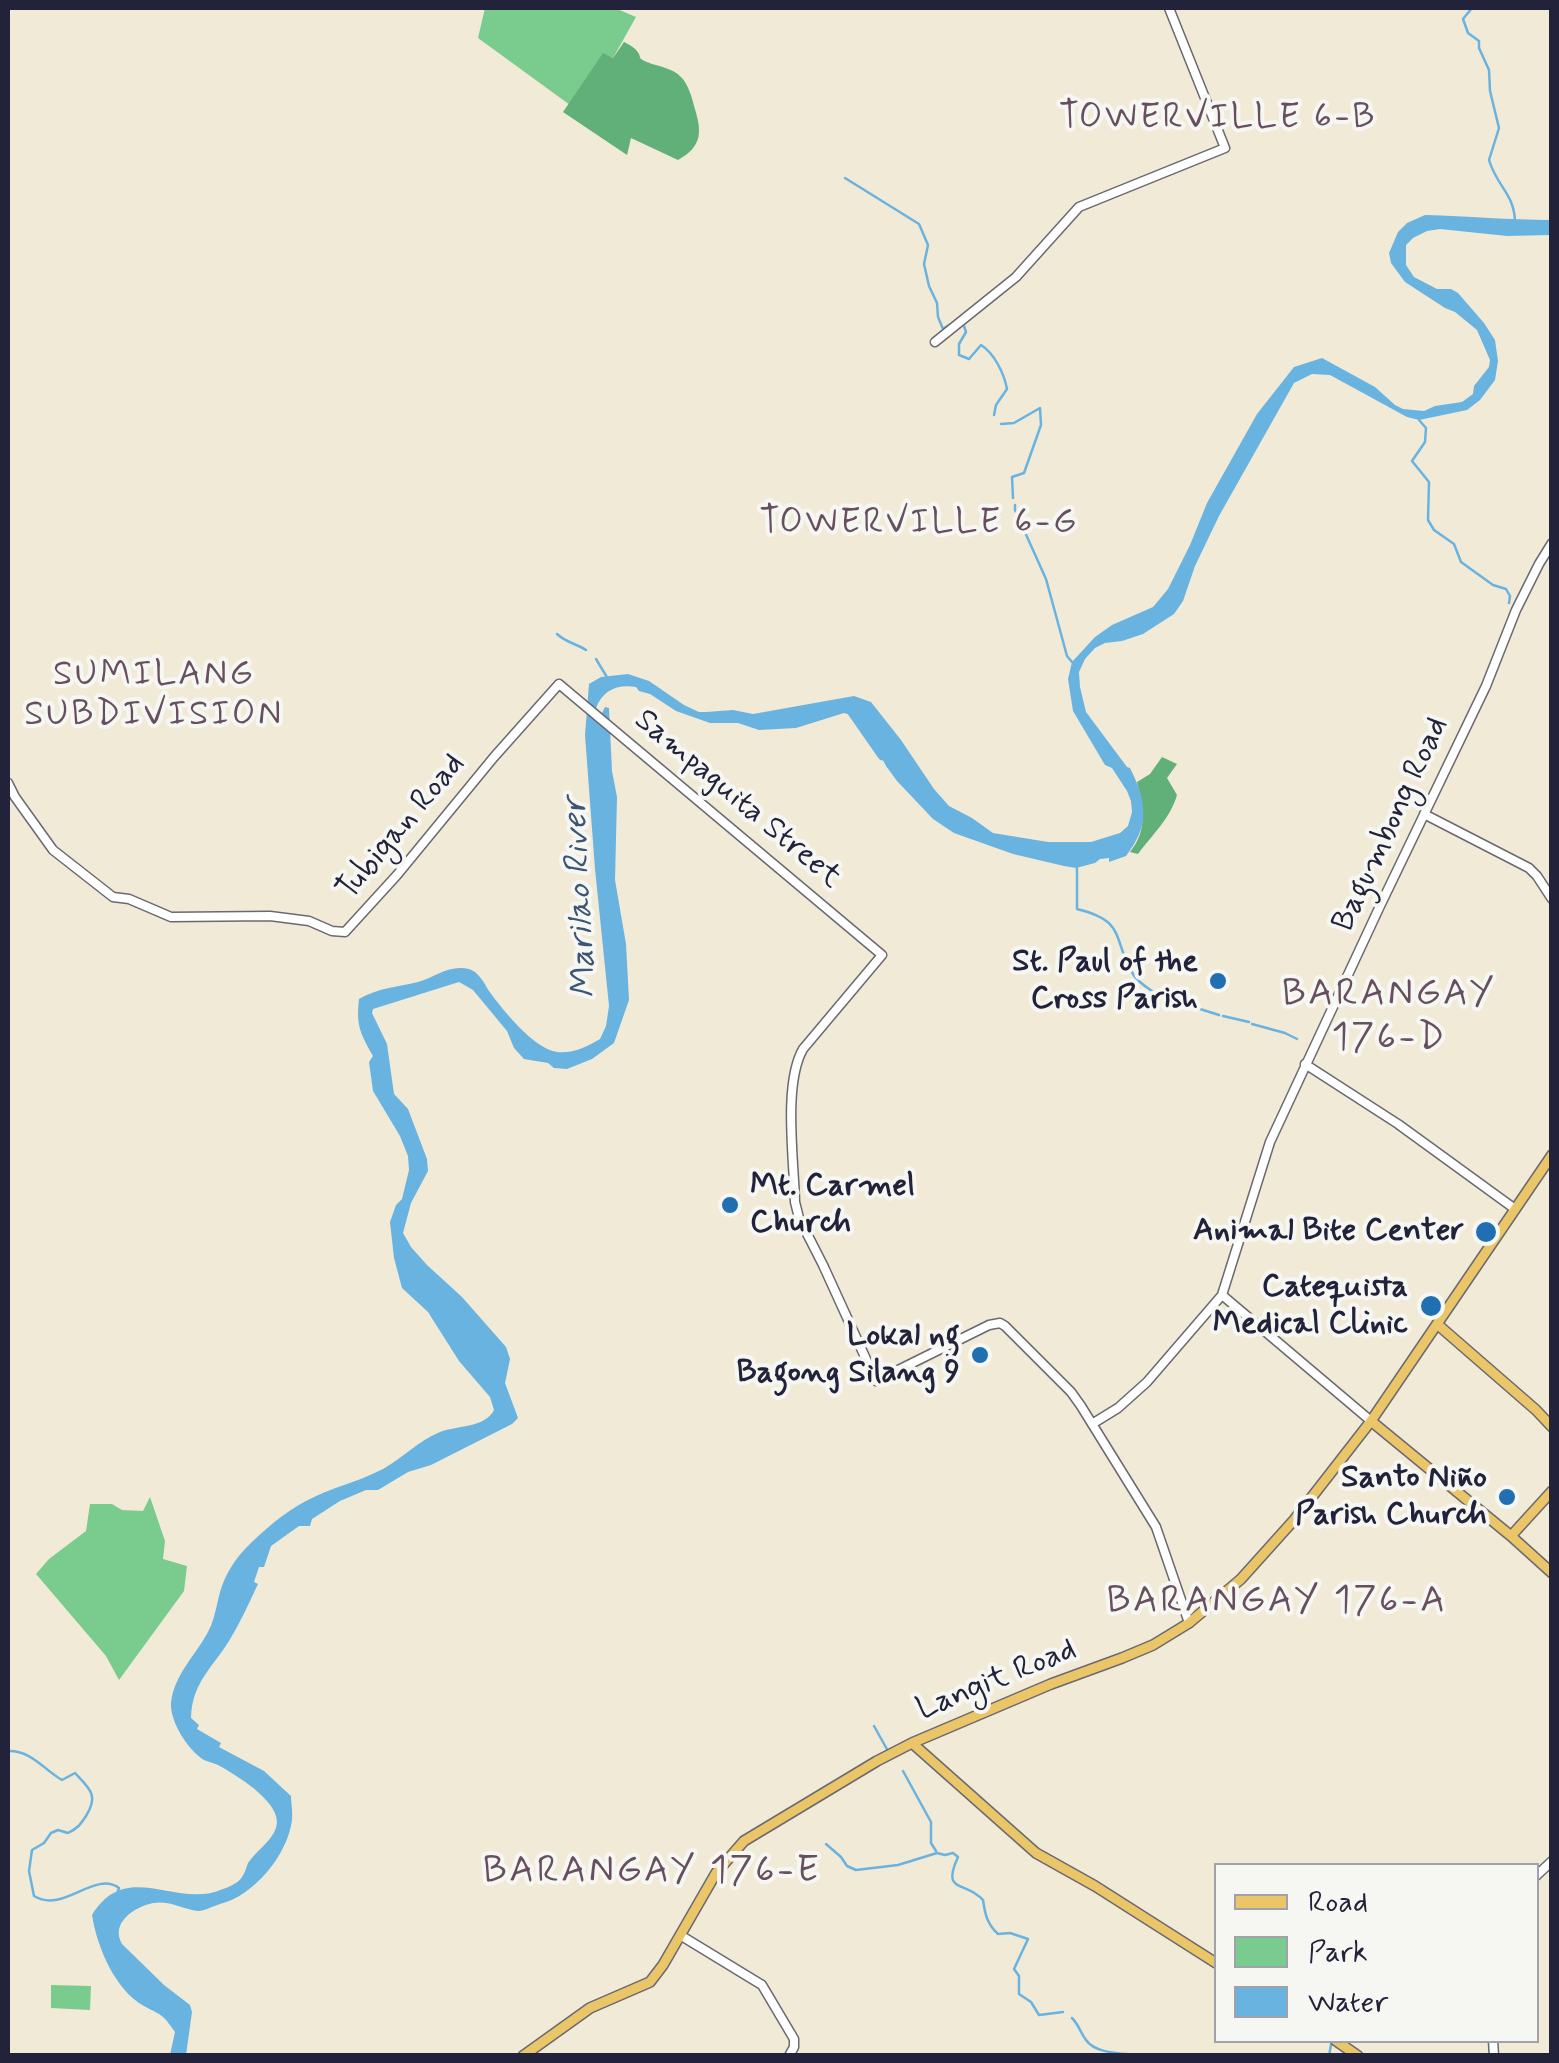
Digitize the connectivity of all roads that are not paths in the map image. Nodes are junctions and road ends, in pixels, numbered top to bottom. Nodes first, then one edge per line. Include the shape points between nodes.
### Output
1 (1169, 8) edge
2 (935, 342) dead end
3 (1552, 544) edge
4 (559, 684) joint
5 (8, 783) edge
6 (1424, 814) junction
7 (1552, 898) edge
8 (1305, 1064) junction
9 (1552, 1156) edge
10 (1514, 1208) junction
11 (1222, 1295) junction
12 (1437, 1324) junction
13 (1371, 1422) junction
14 (1092, 1424) junction
15 (1552, 1427) edge
16 (1552, 1491) edge
17 (1510, 1536) junction
18 (1552, 1573) edge
19 (1189, 1622) junction
20 (912, 1743) junction
21 (680, 1935) junction
22 (1214, 1962) edge
23 (1340, 2044) edge
24 (523, 2056) edge
25 (789, 2056) edge
26 (1358, 2056) edge

1 - 2 street via 1225,148 1080,207 1016,278
3 - 6 street, Bagumbong Road
4 - 5 street, Tubigan Road via 344,932 270,916 171,917 112,897 53,850
4 - 14 street, Sampaguita Street via 882,955 803,1048 792,1097 795,1206 876,1380 1002,1324 1071,1392
6 - 7 street via 1529,868
6 - 8 street, Bagumbong Road
8 - 10 street
8 - 11 street, Bagumbong Road via 1270,1142
9 - 10 main road, Langit Road
10 - 12 main road, Langit Road
11 - 13 street
11 - 14 street, Bagumbong Road via 1147,1382
12 - 13 main road, Langit Road
12 - 15 main road
13 - 17 main road
13 - 19 main road, Langit Road via 1264,1555
14 - 19 street via 1161,1537
16 - 17 main road
17 - 18 main road
19 - 20 main road, Langit Road via 1145,1649
20 - 21 main road, Langit Road via 744,1841 716,1872
20 - 22 main road via 1036,1853
21 - 24 main road, Langit Road via 650,1982 600,2002
21 - 25 street via 766,1989 794,2039
23 - 26 main road

